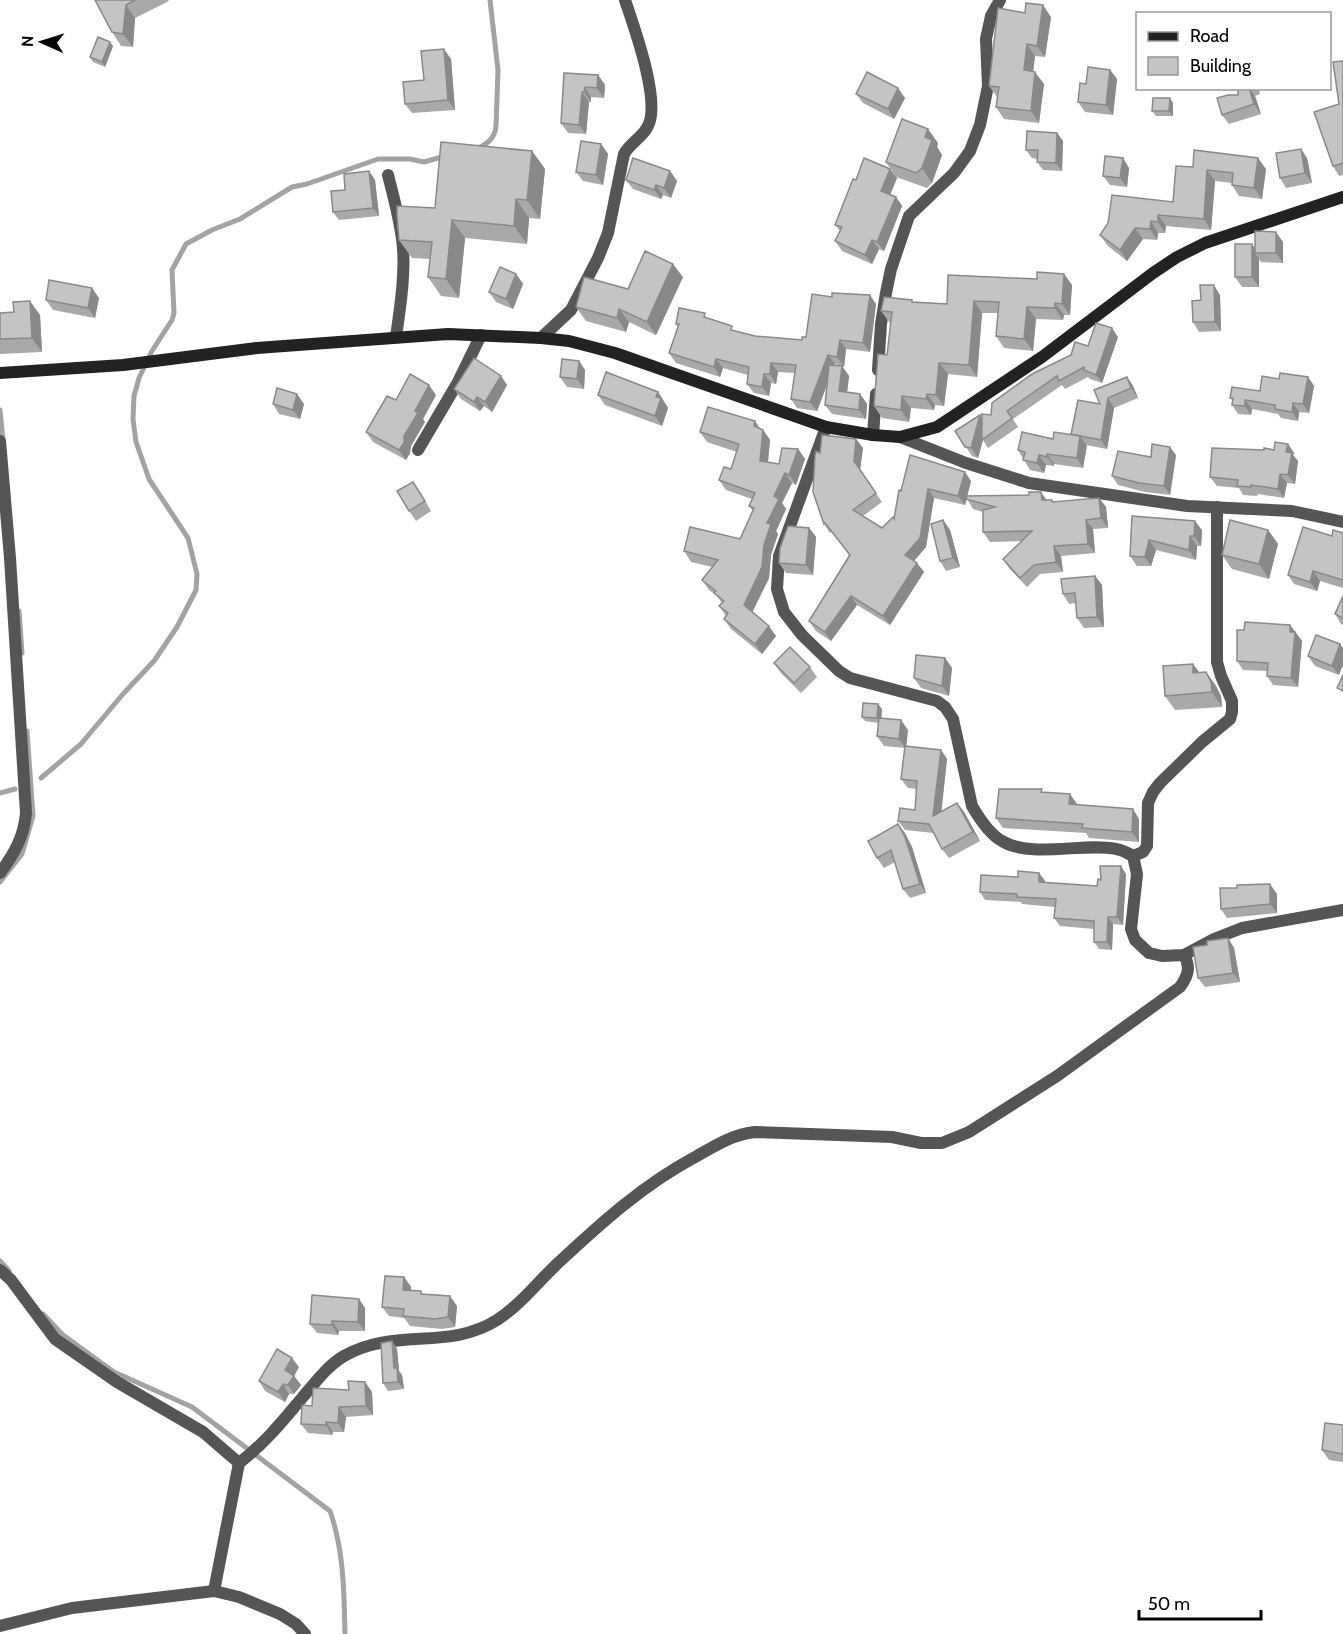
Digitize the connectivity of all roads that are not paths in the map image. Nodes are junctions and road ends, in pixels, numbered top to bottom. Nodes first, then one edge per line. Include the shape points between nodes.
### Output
1 (625, 0) edge
2 (1000, 0) edge
3 (388, 175) dead end
4 (1343, 197) edge
5 (481, 335) junction
6 (396, 338) junction
7 (541, 338) junction
8 (0, 373) edge
9 (826, 427) junction
10 (873, 435) junction
11 (900, 437) junction
12 (0, 441) edge
13 (418, 450) dead end
14 (1217, 507) junction
15 (1343, 522) edge
16 (1133, 856) junction
17 (0, 873) edge
18 (1343, 910) edge
19 (1184, 955) junction
20 (0, 1270) edge
21 (239, 1463) junction
22 (214, 1591) junction
23 (0, 1626) edge
24 (305, 1634) edge

1 - 7 street via 644,59 650,123 624,154 608,233 588,280 571,310
2 - 10 street via 986,39 987,86 980,126 954,173 909,216 891,269 881,324
3 - 6 street via 403,249
4 - 11 main road via 1206,243 1178,257 937,427
5 - 6 main road
5 - 7 main road
5 - 13 street
6 - 8 main road
7 - 9 main road via 615,354
9 - 10 main road
9 - 16 street via 779,556 777,589 784,612 829,663 850,678 937,701 945,707 953,719 972,806 1002,842 1033,849 1110,848
10 - 11 main road
11 - 14 street via 1029,483
12 - 17 street via 26,813 22,838
14 - 15 street via 1292,511
14 - 16 street via 1217,662 1232,701 1232,712 1230,719 1153,792 1148,802 1147,846
16 - 19 street via 1137,874 1131,929 1135,940 1149,953
18 - 19 street via 1242,928
19 - 21 street via 1188,972 1179,987 1057,1077 955,1138 930,1143 892,1137 756,1132 723,1141 626,1201 513,1309 495,1321 457,1337 384,1341 344,1357 326,1369 258,1449
20 - 21 street via 55,1338 117,1382 203,1432
21 - 22 street
22 - 23 street via 72,1608
22 - 24 street via 280,1614

